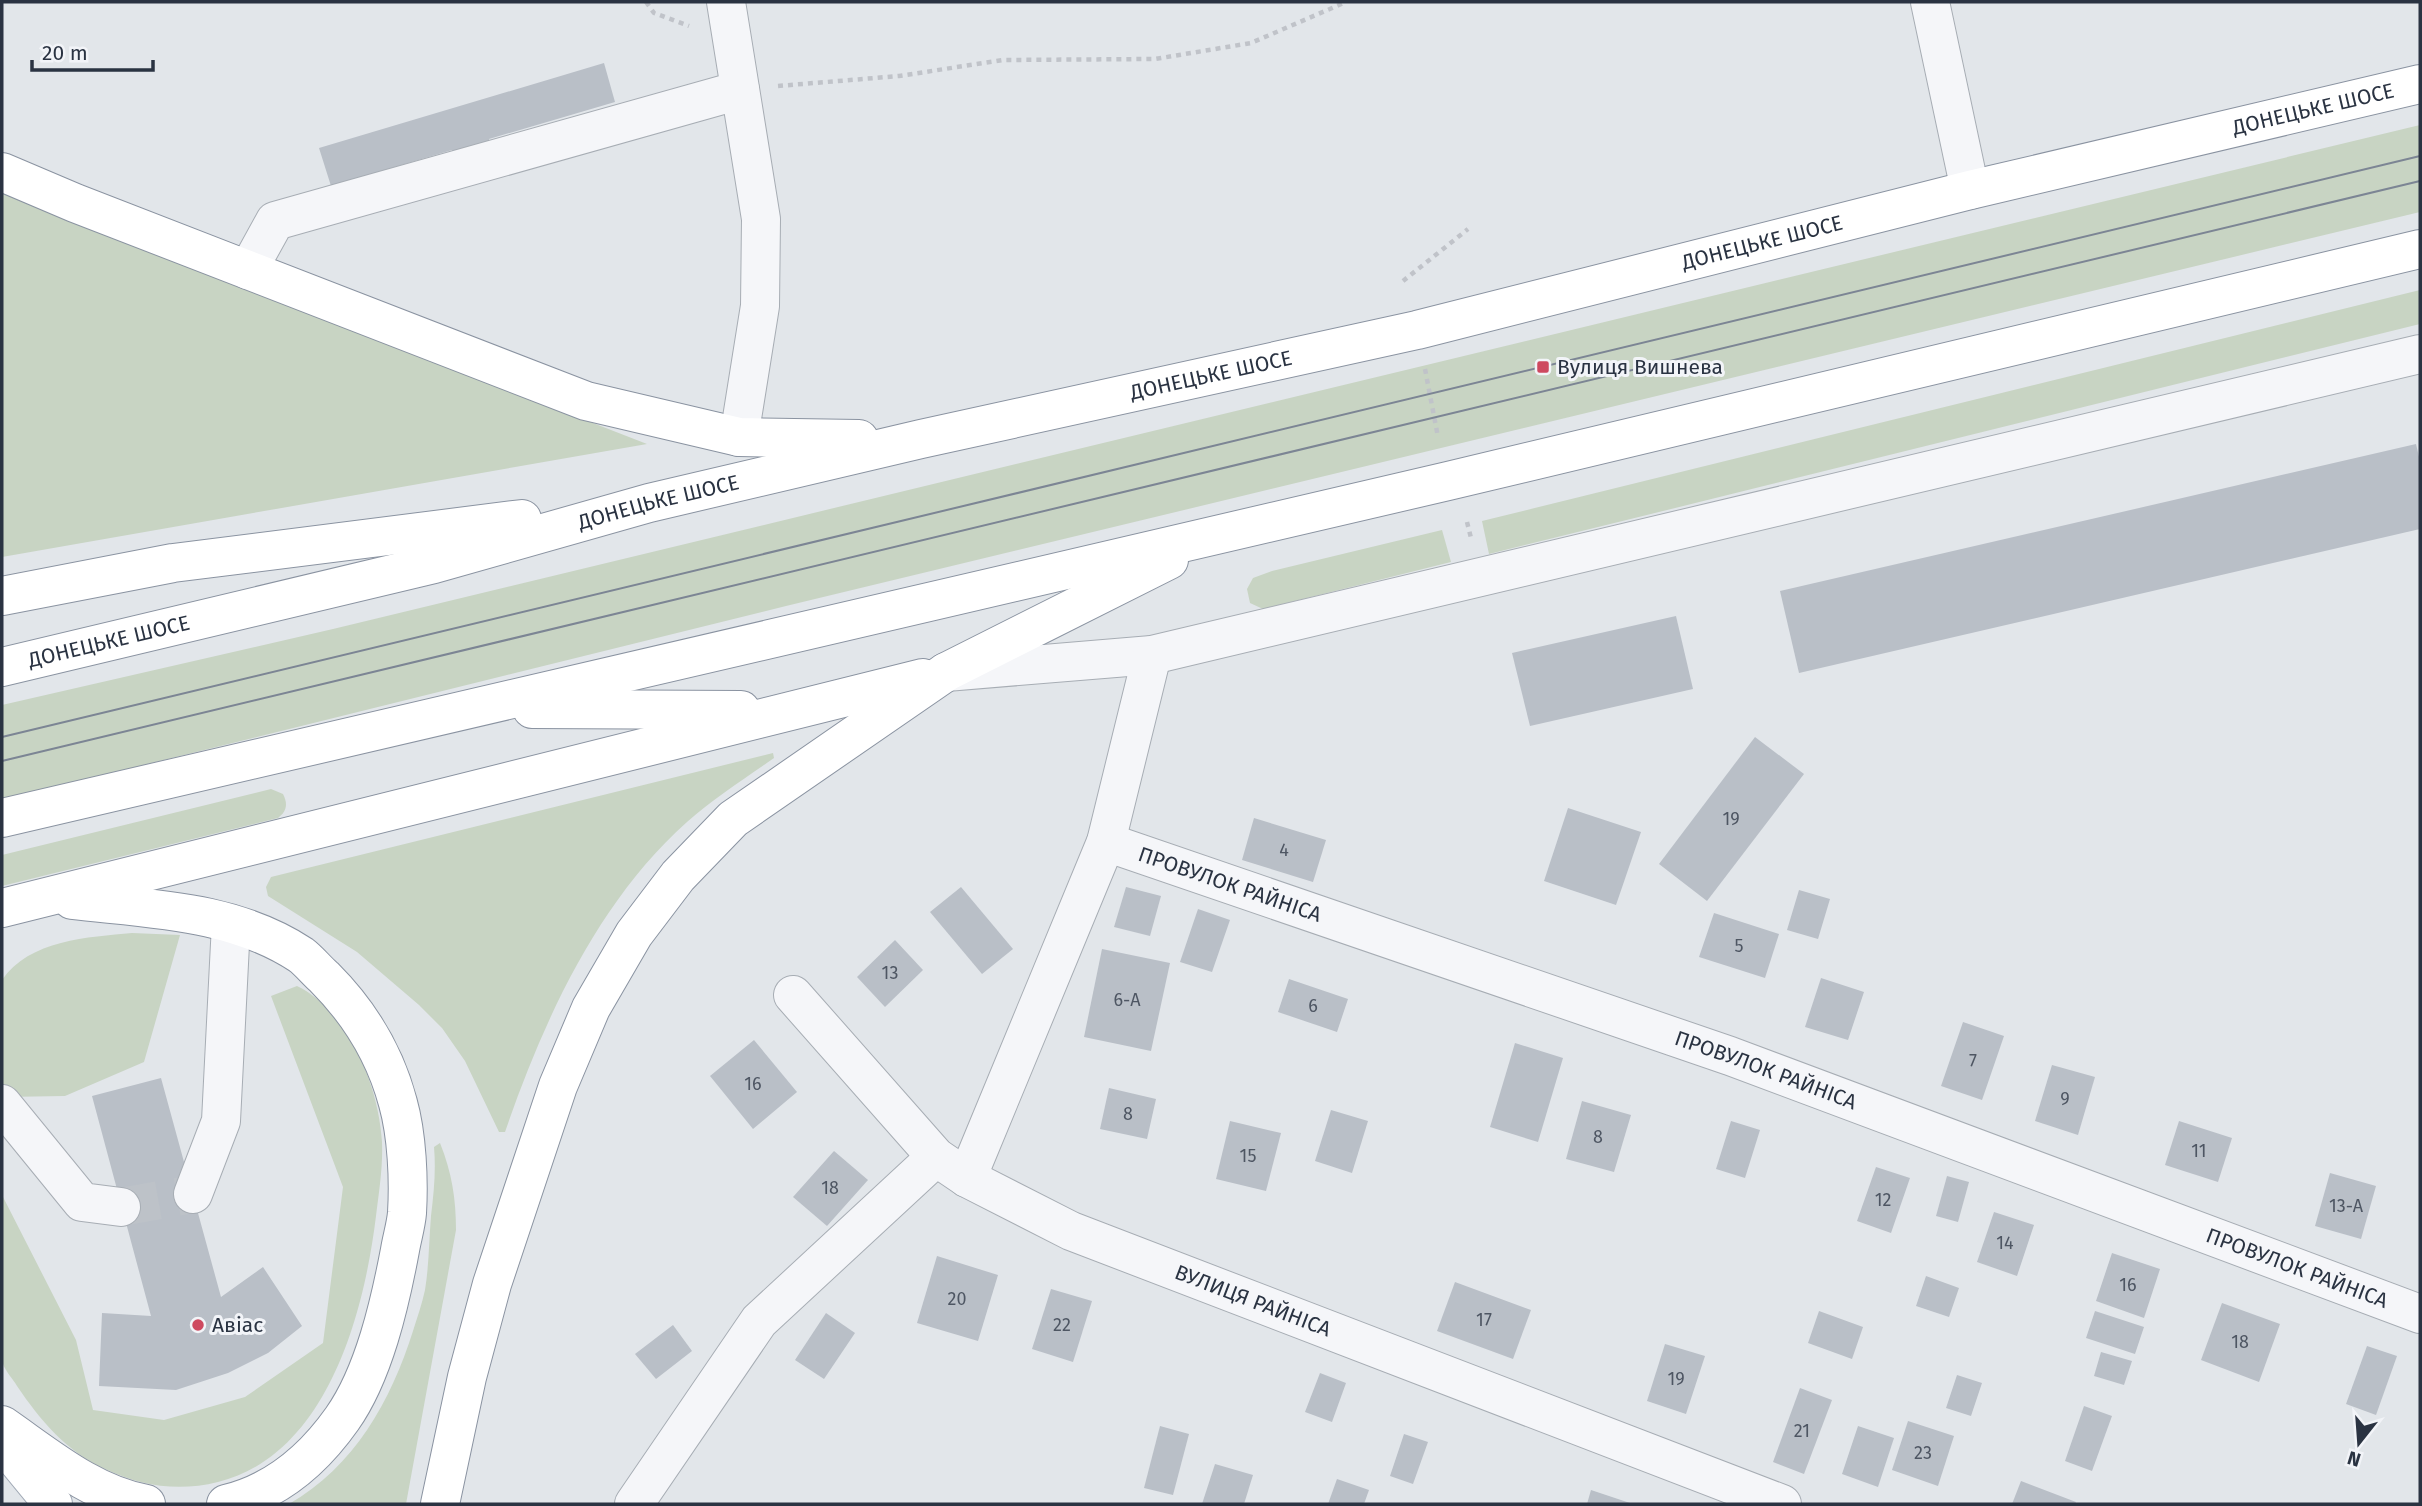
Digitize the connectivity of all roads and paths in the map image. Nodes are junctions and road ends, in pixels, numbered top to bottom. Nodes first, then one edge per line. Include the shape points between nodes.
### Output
1 (646, 2) edge
2 (1346, 2) edge
3 (1930, 2) edge
4 (727, 14) edge
5 (2420, 84) edge
6 (740, 90) junction
7 (2, 172) edge
8 (1970, 190) junction
9 (1468, 229) dead end
10 (2420, 249) edge
11 (248, 270) junction
12 (1404, 281) dead end
13 (2420, 354) edge
14 (1424, 364) dead end
15 (739, 437) junction
16 (1438, 437) dead end
17 (921, 439) junction
18 (649, 503) junction
19 (1224, 533) junction
20 (2, 596) edge
21 (1152, 655) junction
22 (2, 667) edge
23 (946, 672) junction
24 (466, 708) junction
25 (796, 710) junction
26 (2, 818) edge
27 (1106, 842) junction
28 (49, 897) junction
29 (2, 908) edge
30 (231, 923) junction
31 (793, 995) dead end
32 (2, 1104) edge
33 (936, 1157) junction
34 (967, 1178) junction
35 (193, 1194) dead end
36 (121, 1207) tunnel mouth
37 (2420, 1314) edge
38 (2, 1425) edge
39 (2, 1442) edge
40 (52, 1504) edge
41 (146, 1504) edge
42 (226, 1504) edge
43 (440, 1504) edge
44 (634, 1504) edge
45 (1782, 1504) edge

1 - 4 path via 654,13 691,27
2 - 6 path via 1251,43 1155,59 1003,60 899,76
3 - 8 street
4 - 6 street
5 - 8 main road, ДОНЕЦЬКЕ ШОСЕ
6 - 11 street via 275,221
6 - 15 street via 761,219 760,306
7 - 11 main road
8 - 17 main road, ДОНЕЦЬКЕ ШОСЕ via 1417,330
9 - 12 path
10 - 19 main road
11 - 15 main road via 586,401
13 - 21 street
14 - 16 path
15 - 17 main road
17 - 18 main road, ДОНЕЦЬКЕ ШОСЕ
18 - 20 main road via 173,563
18 - 22 main road, ДОНЕЦЬКЕ ШОСЕ via 434,564
19 - 23 main road
19 - 24 main road
21 - 23 street
21 - 27 street
23 - 25 main road
23 - 43 main road via 733,819 678,876 634,934 591,1007 558,1086 492,1284
24 - 25 main road
24 - 26 main road
25 - 28 main road
27 - 34 street
27 - 37 street, ПРОВУЛОК РАЙНІСА via 1730,1056
28 - 29 main road
28 - 30 main road via 186,913
30 - 35 street via 221,1121
30 - 42 main road via 302,956 341,994 370,1033 398,1104 407,1213 384,1322 344,1417 297,1470 249,1499
31 - 33 street, ВУЛИЦЯ РАЙНІСА
32 - 36 street via 82,1202
33 - 34 street, ВУЛИЦЯ РАЙНІСА
33 - 44 street via 760,1321
34 - 45 street, ВУЛИЦЯ РАЙНІСА via 1071,1231
38 - 41 main road via 82,1480 124,1500
39 - 40 main road

